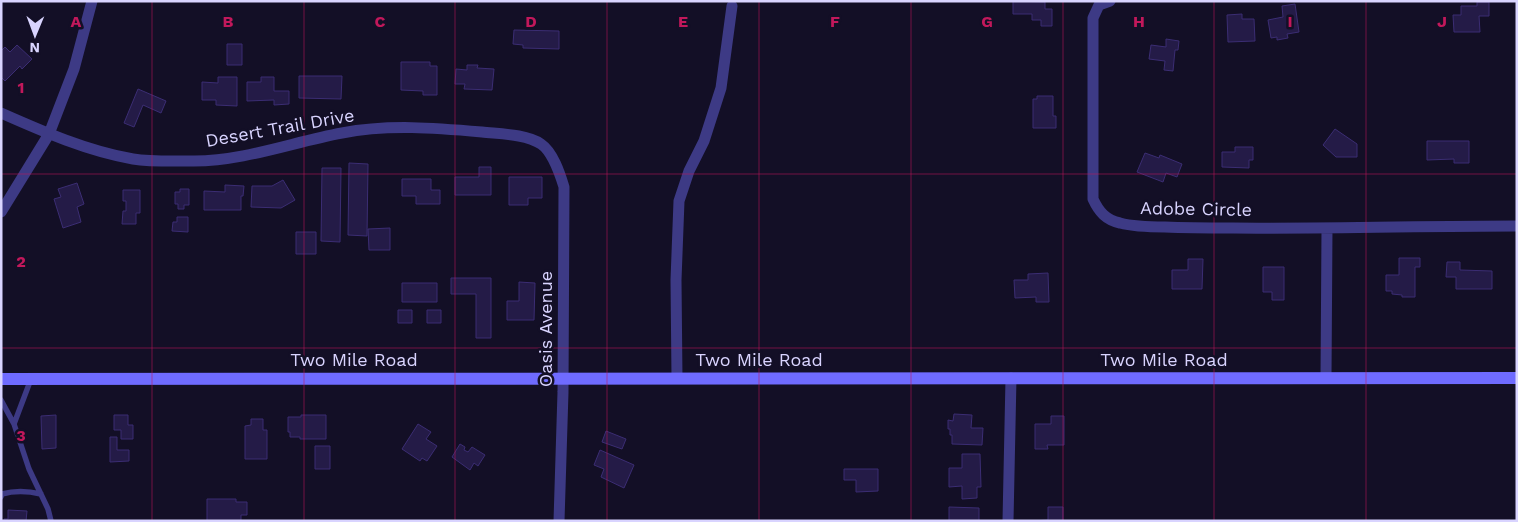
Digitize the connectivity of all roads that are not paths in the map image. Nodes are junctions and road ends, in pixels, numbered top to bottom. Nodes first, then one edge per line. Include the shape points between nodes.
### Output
1 (92, 1) edge
2 (1110, 1) edge
3 (732, 6) dead end
4 (1, 113) edge
5 (49, 134) junction
6 (542, 144) joint
7 (1, 212) edge
8 (1517, 226) edge
9 (1327, 229) junction
10 (563, 378) junction
11 (677, 378) junction
12 (1011, 378) junction
13 (1326, 378) junction
14 (1517, 378) edge
15 (1, 379) edge
16 (31, 379) junction
17 (1, 400) edge
18 (14, 424) junction
19 (41, 494) junction
20 (1, 497) edge
21 (51, 521) edge
22 (559, 521) edge
23 (1008, 521) edge

1 - 5 street via 74,70
2 - 9 street, Adobe Circle via 1099,6 1093,18 1093,199 1097,209 1118,223 1136,226
3 - 11 street via 721,88 704,141 679,201
4 - 5 street, Desert Trail Drive
5 - 6 street, Desert Trail Drive via 134,159 196,161 238,157 344,132 398,127 518,136
5 - 7 street
6 - 10 street, Oasis Avenue via 556,163 564,187
8 - 9 street, Adobe Circle
9 - 13 street
10 - 11 main road, Two Mile Road
10 - 16 main road, Two Mile Road
10 - 22 street, Oasis Avenue
11 - 12 main road, Two Mile Road
12 - 13 main road, Two Mile Road
12 - 23 street
13 - 14 main road, Two Mile Road
15 - 16 main road, Two Mile Road
16 - 18 lane
17 - 18 lane
18 - 19 lane
19 - 20 lane via 19,491 2,494
19 - 21 lane

